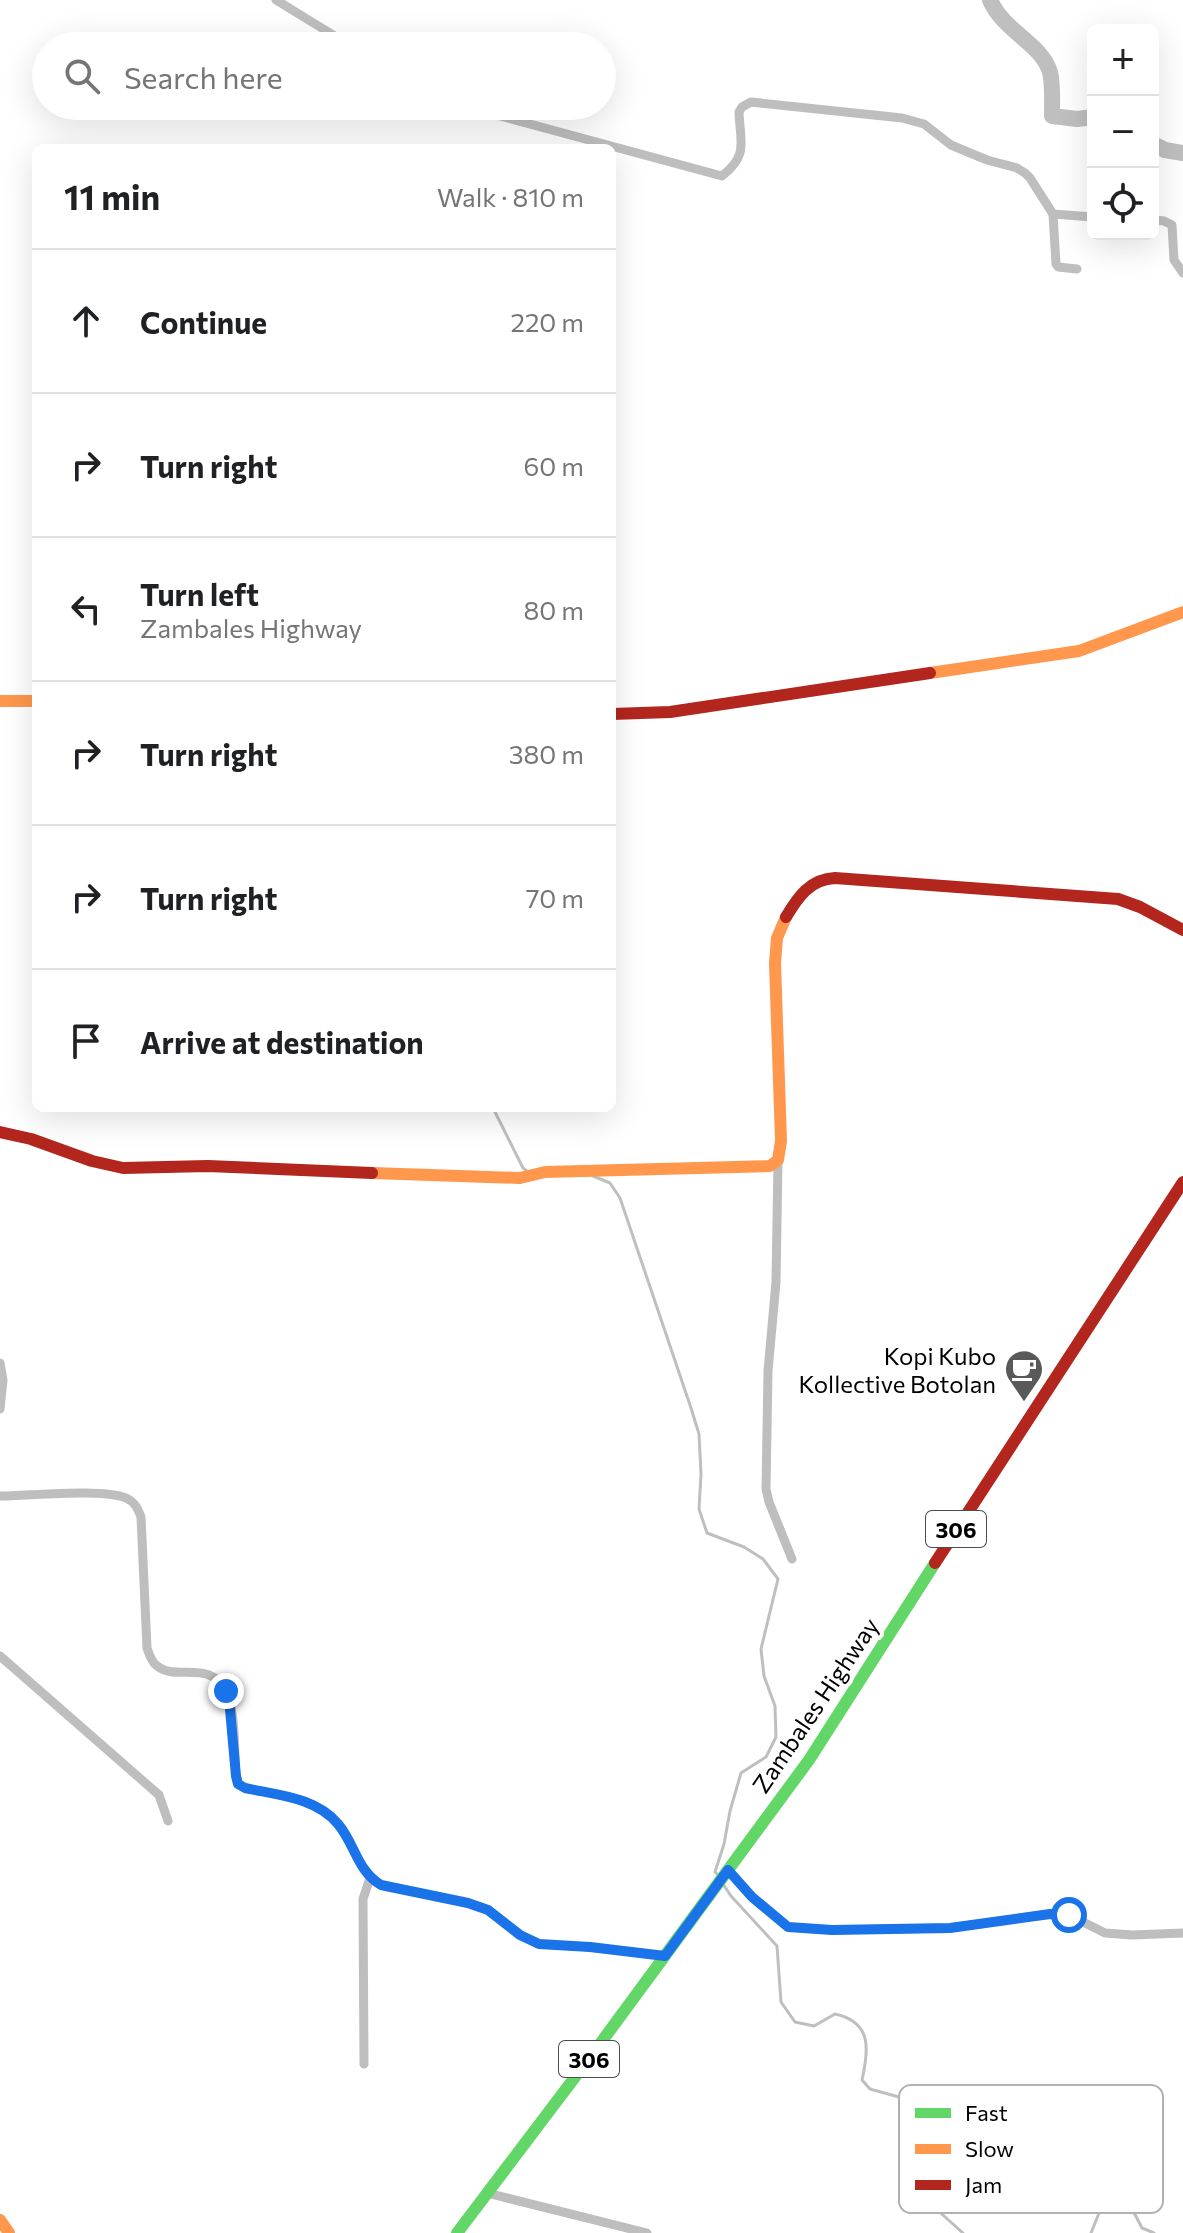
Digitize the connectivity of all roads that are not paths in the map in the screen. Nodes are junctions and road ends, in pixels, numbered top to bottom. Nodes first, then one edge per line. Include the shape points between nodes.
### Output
1 (276, 0) edge
2 (328, 32) edge
3 (515, 120) edge
4 (604, 144) edge
5 (616, 147) edge
6 (1053, 214) junction
7 (1087, 217) edge
8 (1159, 221) edge
9 (1077, 269) dead end
10 (1183, 273) edge
11 (1183, 612) edge
12 (0, 701) edge
13 (32, 701) edge
14 (616, 714) edge
15 (1183, 930) edge
16 (0, 1132) edge
17 (778, 1160) junction
18 (1183, 1182) edge
19 (0, 1363) edge
20 (0, 1409) edge
21 (0, 1496) edge
22 (792, 1559) dead end
23 (0, 1656) edge
24 (168, 1821) dead end
25 (724, 1876) junction
26 (370, 1878) junction
27 (1183, 1933) edge
28 (665, 1956) junction
29 (364, 2064) dead end
30 (487, 2193) junction
31 (0, 2220) edge
32 (9, 2233) edge
33 (457, 2233) edge
34 (647, 2233) edge

1 - 2 street
3 - 4 street
5 - 6 street via 722,176 741,155 739,112 751,102 902,118 924,124 951,145 1025,173
6 - 7 street
6 - 9 street via 1056,264
8 - 10 street via 1172,225 1174,260
11 - 14 street via 1079,651 670,712
12 - 13 street
15 - 17 street via 1118,899 835,878 813,882 777,939
16 - 17 street via 126,1169 203,1166 520,1178 770,1166
17 - 22 street via 766,1489
18 - 25 street, Zambales Highway / 306 via 809,1760
19 - 20 street
21 - 26 street via 100,1494 133,1503 141,1517 147,1648 154,1663 217,1680 229,1698 238,1784 317,1806 340,1826
23 - 24 street via 159,1795
25 - 27 street via 788,1927 950,1928 1050,1914 1069,1915 1105,1933
25 - 28 street, Zambales Highway / 306
26 - 28 street via 488,1910 539,1944
26 - 29 street via 363,1899
28 - 30 street, Zambales Highway / 306
30 - 33 street, Zambales Highway / 306
30 - 34 street
31 - 32 street

